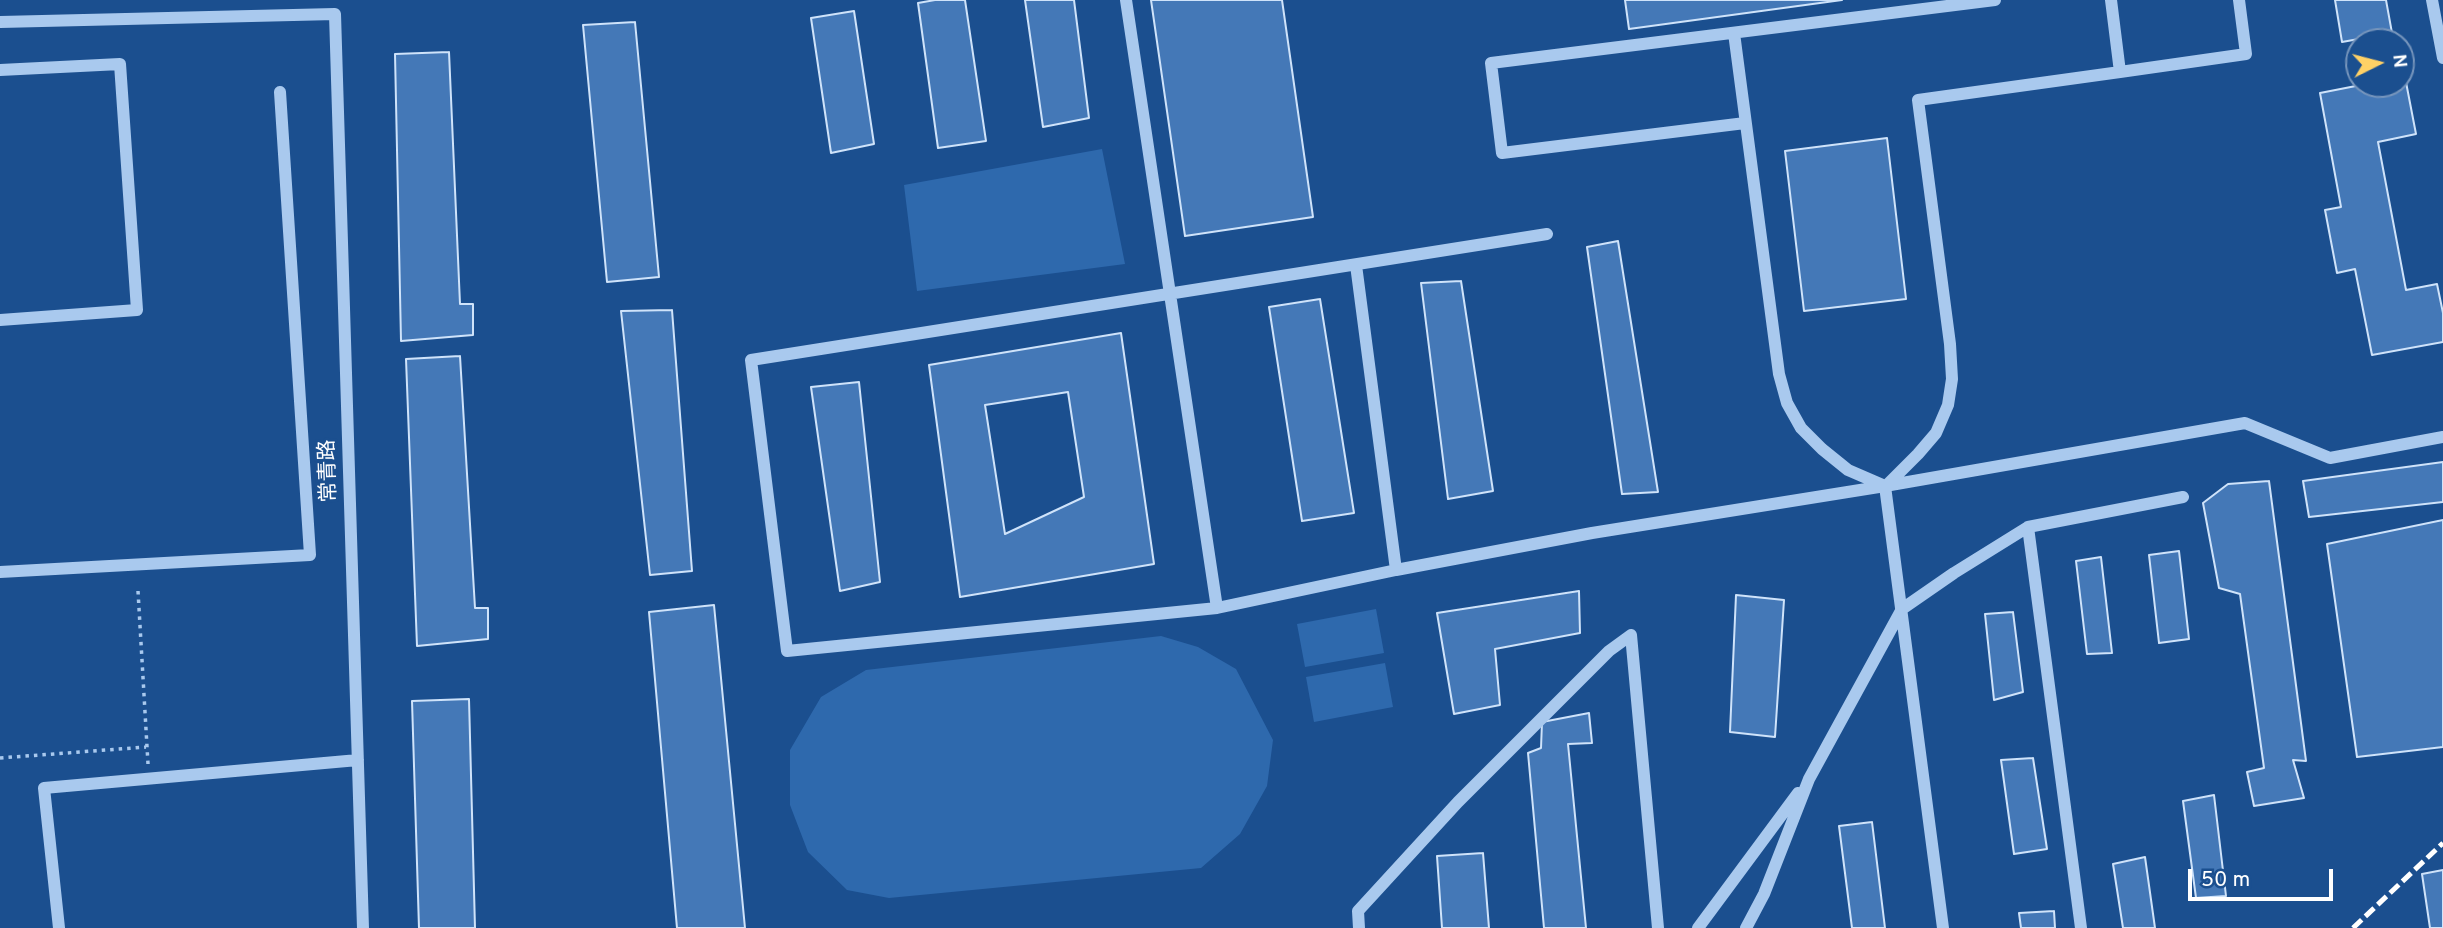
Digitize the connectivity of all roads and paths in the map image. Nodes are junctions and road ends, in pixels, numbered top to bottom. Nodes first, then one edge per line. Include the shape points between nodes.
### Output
1 (1126, 0) edge
2 (1995, 0) edge
3 (2111, 0) edge
4 (2239, 0) edge
5 (2432, 0) edge
6 (0, 22) edge
7 (1734, 33) junction
8 (2443, 58) edge
9 (0, 70) edge
10 (2120, 72) junction
11 (280, 92) dead end
12 (1745, 122) junction
13 (1547, 234) dead end
14 (1356, 265) junction
15 (1170, 294) junction
16 (0, 320) edge
17 (2443, 437) edge
18 (1885, 486) junction
19 (2183, 497) dead end
20 (2028, 527) junction
21 (1396, 570) junction
22 (0, 572) edge
23 (138, 591) dead end
24 (1217, 608) junction
25 (1902, 609) junction
26 (0, 758) edge
27 (358, 760) junction
28 (1809, 779) junction
29 (59, 928) edge
30 (363, 928) edge
31 (1359, 928) edge
32 (1658, 928) edge
33 (1698, 928) edge
34 (1746, 928) edge
35 (1943, 928) edge
36 (2081, 928) edge

1 - 15 street
2 - 7 street
3 - 10 street
4 - 10 street via 2246,54
5 - 8 street
6 - 27 street, 常青路 via 335,14
7 - 12 street
7 - 12 street via 1491,63 1502,153
9 - 16 street via 120,64 137,310
10 - 18 street via 1918,100 1952,379 1948,405 1936,433
11 - 22 street via 310,555
12 - 18 street via 1779,374 1787,403 1801,428 1822,449 1849,470
13 - 14 street
14 - 15 street
14 - 21 street
15 - 24 street
15 - 24 street via 751,360 787,651
17 - 18 street via 2330,458 2245,423
18 - 21 street
18 - 25 street
19 - 20 street
20 - 25 street
20 - 36 street
21 - 24 street
23 - 26 path via 146,747
25 - 28 street
25 - 35 street
27 - 29 street via 44,788
27 - 30 street, 常青路
28 - 33 street
28 - 34 street
31 - 32 street via 1358,911 1458,802 1609,651 1631,635

